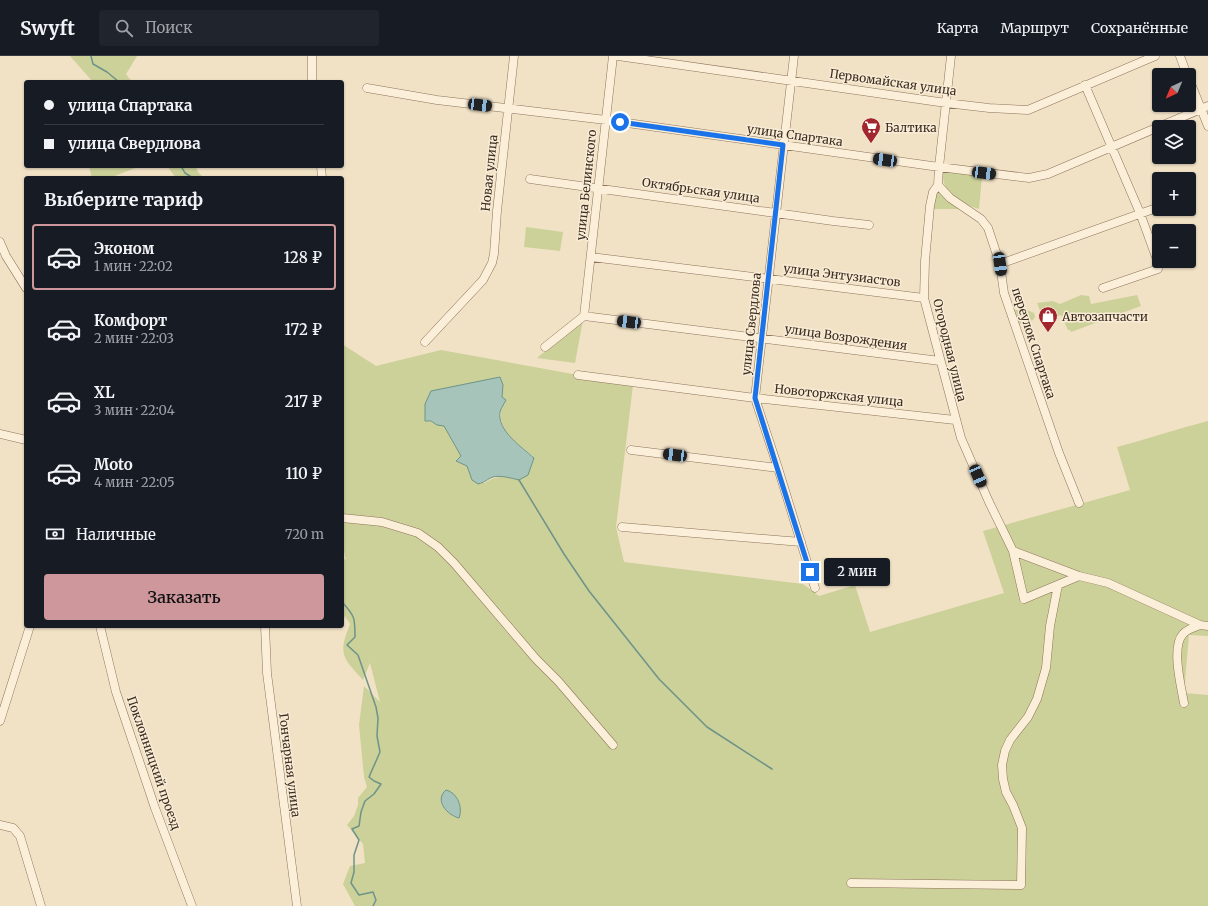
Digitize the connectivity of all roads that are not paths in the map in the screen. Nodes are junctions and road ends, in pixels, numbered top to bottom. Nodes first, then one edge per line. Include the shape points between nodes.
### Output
1 (312, 56) edge
2 (514, 56) edge
3 (613, 56) edge
4 (618, 56) edge
5 (794, 56) edge
6 (951, 56) edge
7 (1155, 56) edge
8 (1180, 56) edge
9 (1184, 68) edge
10 (312, 80) edge
11 (791, 80) junction
12 (1085, 85) junction
13 (367, 88) dead end
14 (1196, 93) edge
15 (946, 103) junction
16 (1204, 108) edge
17 (508, 109) junction
18 (606, 120) junction
19 (1208, 126) edge
20 (783, 145) junction
21 (1113, 147) junction
22 (939, 167) junction
23 (530, 179) dead end
24 (938, 185) junction
25 (598, 188) junction
26 (1152, 209) edge
27 (776, 212) junction
28 (1140, 213) junction
29 (869, 224) dead end
30 (0, 242) edge
31 (591, 257) junction
32 (1000, 264) junction
33 (768, 278) junction
34 (24, 285) edge
35 (1104, 288) dead end
36 (924, 298) junction
37 (584, 316) junction
38 (762, 338) junction
39 (425, 342) dead end
40 (545, 347) dead end
41 (940, 361) junction
42 (578, 375) dead end
43 (755, 398) junction
44 (955, 420) junction
45 (0, 434) edge
46 (24, 440) edge
47 (632, 450) dead end
48 (778, 468) junction
49 (1079, 503) dead end
50 (344, 518) edge
51 (622, 527) dead end
52 (801, 542) junction
53 (1013, 551) junction
54 (1079, 576) junction
55 (1058, 585) junction
56 (815, 588) dead end
57 (1204, 625) edge
58 (29, 628) edge
59 (100, 628) edge
60 (265, 628) edge
61 (1184, 703) dead end
62 (0, 721) edge
63 (613, 745) dead end
64 (0, 824) edge
65 (851, 883) dead end
66 (41, 906) edge
67 (191, 906) edge
68 (296, 906) edge

1 - 10 street
2 - 17 street, Новая улица
3 - 18 street, улица Белинского
4 - 11 street, Первомайская улица
5 - 11 street, улица Свердлова
6 - 15 street, Огородная улица
7 - 12 street, Первомайская улица
8 - 9 street
11 - 15 street, Первомайская улица
11 - 20 street, улица Свердлова
12 - 15 street, Первомайская улица via 1028,110
12 - 21 street
13 - 17 street, улица Спартака
14 - 16 street
15 - 22 street, Огородная улица
16 - 19 street
16 - 21 street, улица Спартака
17 - 18 street, улица Спартака
17 - 39 street, Новая улица via 492,263 486,276
18 - 20 street, улица Спартака
18 - 25 street, улица Белинского
20 - 22 street, улица Спартака
20 - 27 street, улица Свердлова
21 - 22 street, улица Спартака via 1032,178
21 - 28 street
22 - 24 street, Огородная улица
23 - 25 street, Октябрьская улица
24 - 32 street, переулок Спартака via 950,198 981,219 988,228
24 - 36 street, Огородная улица via 933,192 930,206
25 - 27 street, Октябрьская улица
25 - 31 street, улица Белинского
26 - 28 street
27 - 29 street, Октябрьская улица
27 - 33 street, улица Свердлова
28 - 32 street
28 - 35 street via 1159,264 1158,269
30 - 34 street
31 - 33 street, улица Энтузиастов
31 - 37 street, улица Белинского
32 - 49 street, переулок Спартака via 1004,294
33 - 36 street, улица Энтузиастов
33 - 38 street, улица Свердлова
36 - 41 street, Огородная улица
37 - 38 street, улица Возрождения
37 - 40 street
38 - 41 street, улица Возрождения
38 - 43 street, улица Свердлова
41 - 44 street, Огородная улица
42 - 43 street, Новоторжская улица
43 - 44 street, Новоторжская улица
43 - 48 street, улица Свердлова
44 - 53 street, Огородная улица via 960,438
45 - 46 street
47 - 48 street
48 - 52 street, улица Свердлова
50 - 63 street via 382,522 418,533 438,547
51 - 52 street
52 - 56 street, улица Свердлова
53 - 54 street
53 - 55 street, Огородная улица via 1024,599
54 - 55 street
54 - 57 street via 1108,583
55 - 65 street via 1050,626 1046,668 1037,699 1028,717 1010,740 1002,765 1006,792 1022,828 1021,885
57 - 61 street via 1185,632 1180,637 1177,647
58 - 62 street
59 - 67 street, Поклонницкий проезд via 116,692
60 - 68 street, Гончарная улица via 267,673
64 - 66 street via 13,828 20,836

